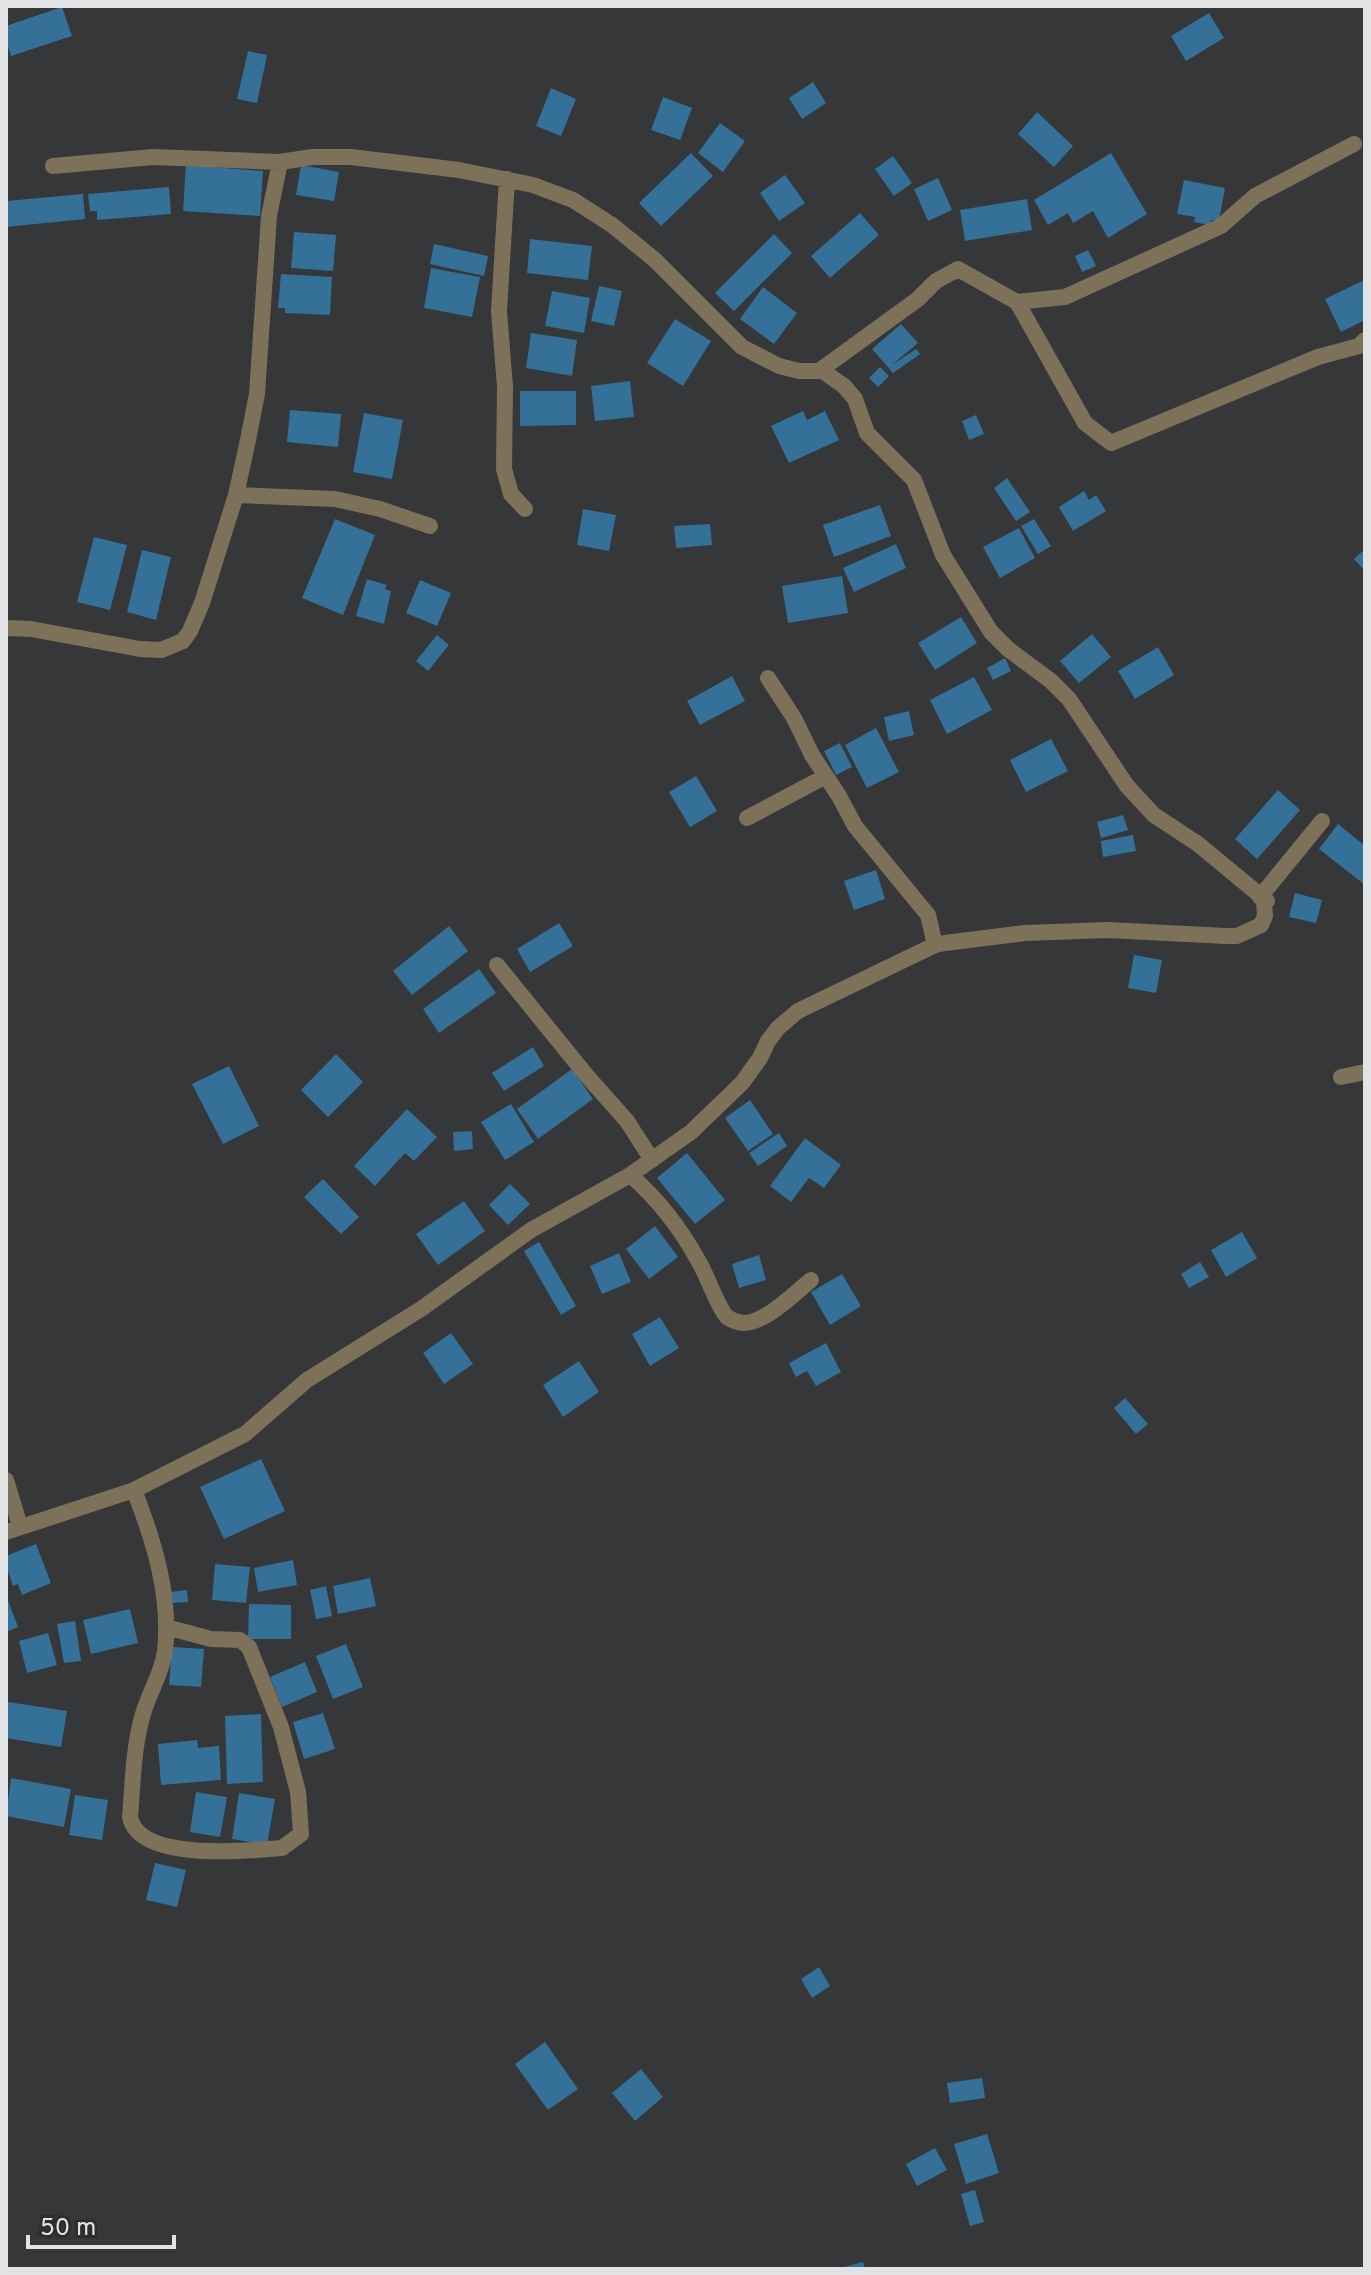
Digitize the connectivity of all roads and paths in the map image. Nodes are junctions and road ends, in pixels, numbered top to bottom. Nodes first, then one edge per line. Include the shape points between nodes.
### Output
1 (1354, 144) dead end
2 (280, 162) junction
3 (53, 166) dead end
4 (507, 179) junction
5 (1017, 302) junction
6 (1365, 340) edge
7 (819, 371) junction
8 (236, 495) junction
9 (525, 509) dead end
10 (430, 526) dead end
11 (6, 628) edge
12 (768, 678) dead end
13 (826, 776) junction
14 (747, 818) dead end
15 (1322, 821) dead end
16 (1260, 897) junction
17 (935, 945) junction
18 (497, 965) dead end
19 (1365, 1072) edge
20 (1341, 1077) dead end
21 (652, 1160) junction
22 (630, 1175) junction
23 (811, 1280) dead end
24 (6, 1480) edge
25 (134, 1490) junction
26 (13, 1529) edge
27 (166, 1627) junction

1 - 5 street via 1255,196 1221,226 1065,297
2 - 3 street via 153,157
2 - 4 street via 351,157
2 - 8 street via 269,216 257,394
4 - 7 street via 573,200 612,225 742,347 799,371
4 - 9 street via 499,311 504,469 511,494
5 - 6 street via 1085,423 1111,443
5 - 7 street via 958,269
7 - 16 street via 844,386 855,399 867,433 914,480 943,555 991,632 1069,699 1127,786 1154,815
8 - 10 street via 335,499
8 - 11 street via 197,618 173,647 140,649
12 - 13 street
13 - 14 street
13 - 17 street via 855,826 928,915
15 - 16 street
16 - 17 street via 1267,901 1261,925 1237,936 1108,930 1025,933
17 - 21 street via 798,1011 778,1028 742,1083 691,1132
18 - 21 street via 627,1121
19 - 20 street
21 - 22 street
22 - 23 street via 673,1221 727,1317 755,1321
22 - 25 street via 531,1230 421,1309 307,1380 245,1434
24 - 26 street
25 - 26 street
25 - 27 street via 161,1574
27 - 27 street via 211,1639 240,1640 249,1647 281,1727 298,1792 302,1832 289,1845 206,1852 151,1841 135,1830 130,1817 139,1730 163,1664

